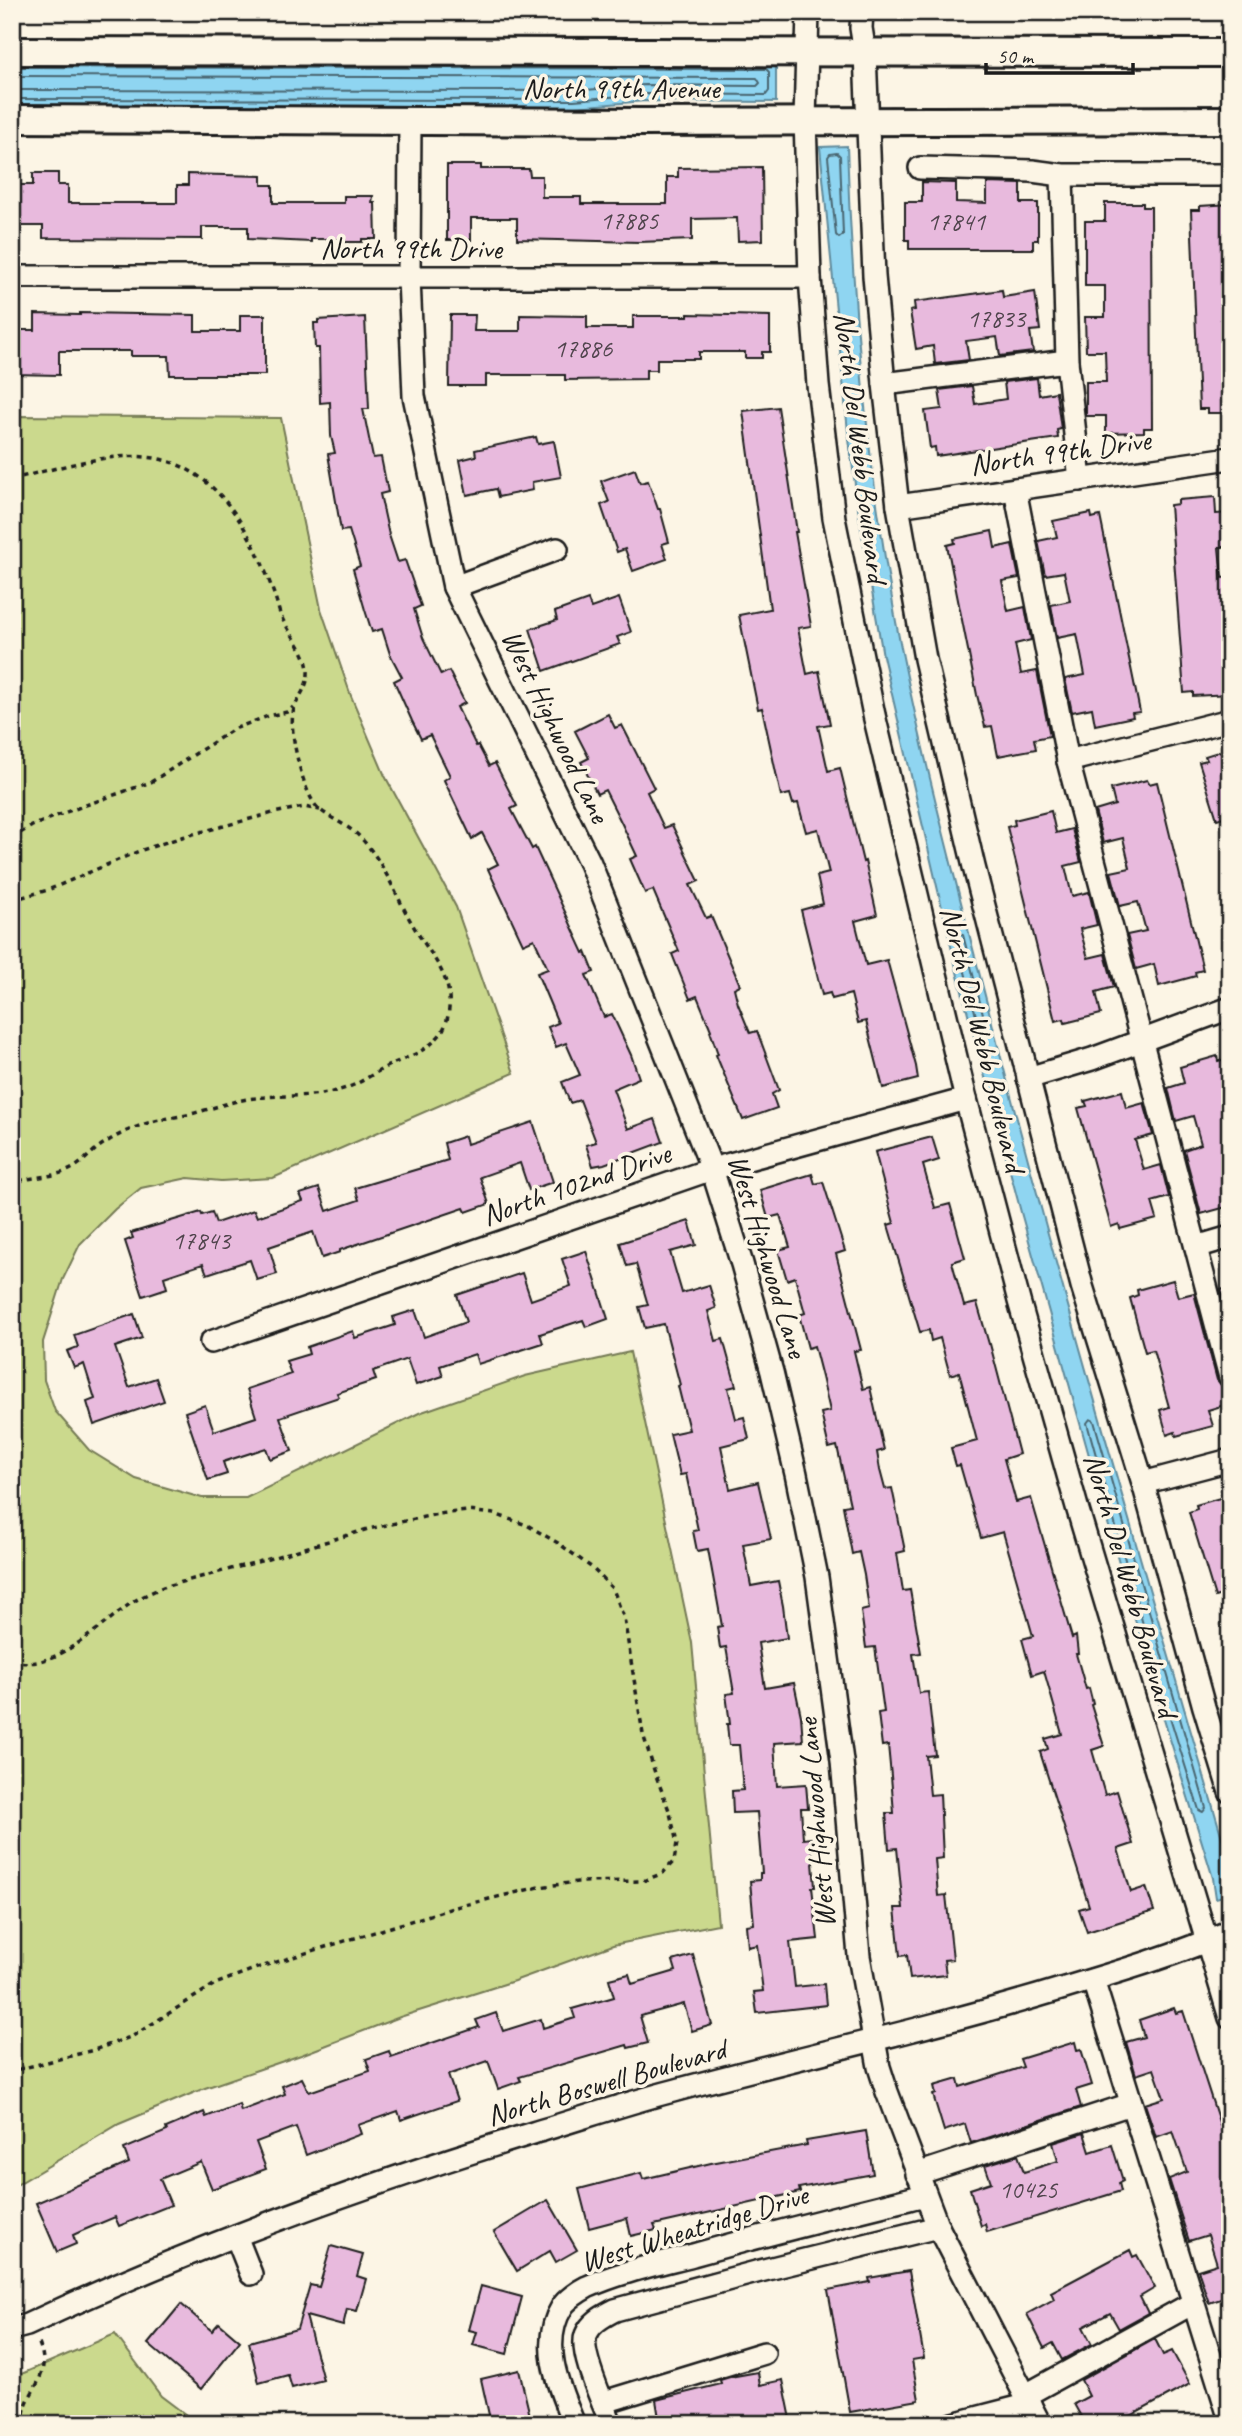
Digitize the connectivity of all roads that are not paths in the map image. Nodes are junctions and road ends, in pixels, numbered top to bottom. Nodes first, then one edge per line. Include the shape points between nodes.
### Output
1 (808, 12) edge
2 (862, 12) edge
3 (12, 51) edge
4 (806, 52) junction
5 (865, 53) junction
6 (1230, 53) edge
7 (12, 119) edge
8 (410, 120) junction
9 (805, 120) junction
10 (867, 120) junction
11 (1230, 120) edge
12 (920, 168) dead end
13 (1062, 175) junction
14 (1230, 175) edge
15 (12, 276) edge
16 (810, 277) junction
17 (409, 278) junction
18 (1068, 360) junction
19 (884, 384) junction
20 (1230, 458) edge
21 (1080, 480) junction
22 (1014, 489) junction
23 (898, 506) junction
24 (557, 549) dead end
25 (454, 587) junction
26 (1230, 720) edge
27 (1068, 761) junction
28 (1230, 1008) edge
29 (1141, 1042) junction
30 (1028, 1078) junction
31 (965, 1099) junction
32 (712, 1169) junction
33 (1230, 1237) edge
34 (1196, 1247) junction
35 (211, 1342) dead end
36 (1230, 1377) edge
37 (1230, 1460) edge
38 (1143, 1483) junction
39 (1230, 1792) edge
40 (1230, 1931) edge
41 (1205, 1942) junction
42 (1093, 1980) junction
43 (1230, 2018) edge
44 (873, 2040) junction
45 (1131, 2104) junction
46 (917, 2174) junction
47 (925, 2195) junction
48 (938, 2227) junction
49 (236, 2236) junction
50 (752, 2238) junction
51 (760, 2271) junction
52 (250, 2274) dead end
53 (1193, 2303) junction
54 (554, 2326) junction
55 (20, 2327) edge
56 (586, 2334) junction
57 (764, 2353) dead end
58 (1028, 2399) junction
59 (604, 2402) junction
60 (1230, 2420) edge
61 (573, 2424) edge
62 (611, 2424) edge
63 (953, 2424) edge
64 (1040, 2424) edge

1 - 4 street, North Del Webb Boulevard
2 - 5 street, North Del Webb Boulevard
3 - 4 main road, North 99th Avenue
4 - 5 main road, North 99th Avenue
4 - 9 street, North Del Webb Boulevard
5 - 6 main road, North 99th Avenue
5 - 10 street, North Del Webb Boulevard
7 - 8 main road, North 99th Avenue
8 - 9 main road, North 99th Avenue
8 - 17 street, West Highwood Lane
9 - 10 main road, North 99th Avenue
9 - 16 street, North Del Webb Boulevard
10 - 11 main road, North 99th Avenue
10 - 19 street, North Del Webb Boulevard
12 - 13 street
13 - 14 street
13 - 18 street
15 - 17 street, North 99th Drive
16 - 17 street, North 99th Drive
16 - 31 street, North Del Webb Boulevard via 834,518 874,715
17 - 25 street, West Highwood Lane via 414,396
18 - 19 street
18 - 21 street
19 - 23 street, North Del Webb Boulevard
20 - 21 street, North 99th Drive
21 - 22 street, North 99th Drive
22 - 23 street, North 99th Drive
22 - 27 street
23 - 30 street, North Del Webb Boulevard via 938,716
24 - 25 street
25 - 32 street, West Highwood Lane via 590,863
26 - 27 street
27 - 29 street
28 - 29 street
29 - 30 street
29 - 34 street
30 - 38 street, North Del Webb Boulevard via 1082,1286
31 - 32 street, North 102nd Drive
31 - 41 street, North Del Webb Boulevard via 1073,1494
32 - 35 street, North 102nd Drive
32 - 44 street, West Highwood Lane via 772,1372 817,1577 842,1761 859,1956
33 - 34 street
34 - 36 street
37 - 38 street
38 - 39 street, North Del Webb Boulevard
40 - 41 street, North Boswell Boulevard
41 - 42 street, North Boswell Boulevard
41 - 43 street, North Del Webb Boulevard
42 - 44 street, North Boswell Boulevard
42 - 45 street
44 - 46 street, West Highwood Lane
44 - 49 street, North Boswell Boulevard via 670,2092 429,2165
45 - 46 street
45 - 53 street
46 - 47 street, West Highwood Lane
47 - 48 street, West Highwood Lane
47 - 50 street, West Wheatridge Drive
48 - 51 street, West Wheatridge Drive
48 - 58 street, West Highwood Lane
49 - 52 street
49 - 55 street, North Boswell Boulevard
50 - 51 street
50 - 54 street, West Wheatridge Drive via 585,2288 562,2305
51 - 56 street, West Wheatridge Drive via 615,2310
53 - 58 street
53 - 60 street
54 - 56 street
54 - 61 street via 553,2361
56 - 59 street via 584,2350
57 - 59 street
58 - 63 street
58 - 64 street, West Highwood Lane
59 - 62 street

